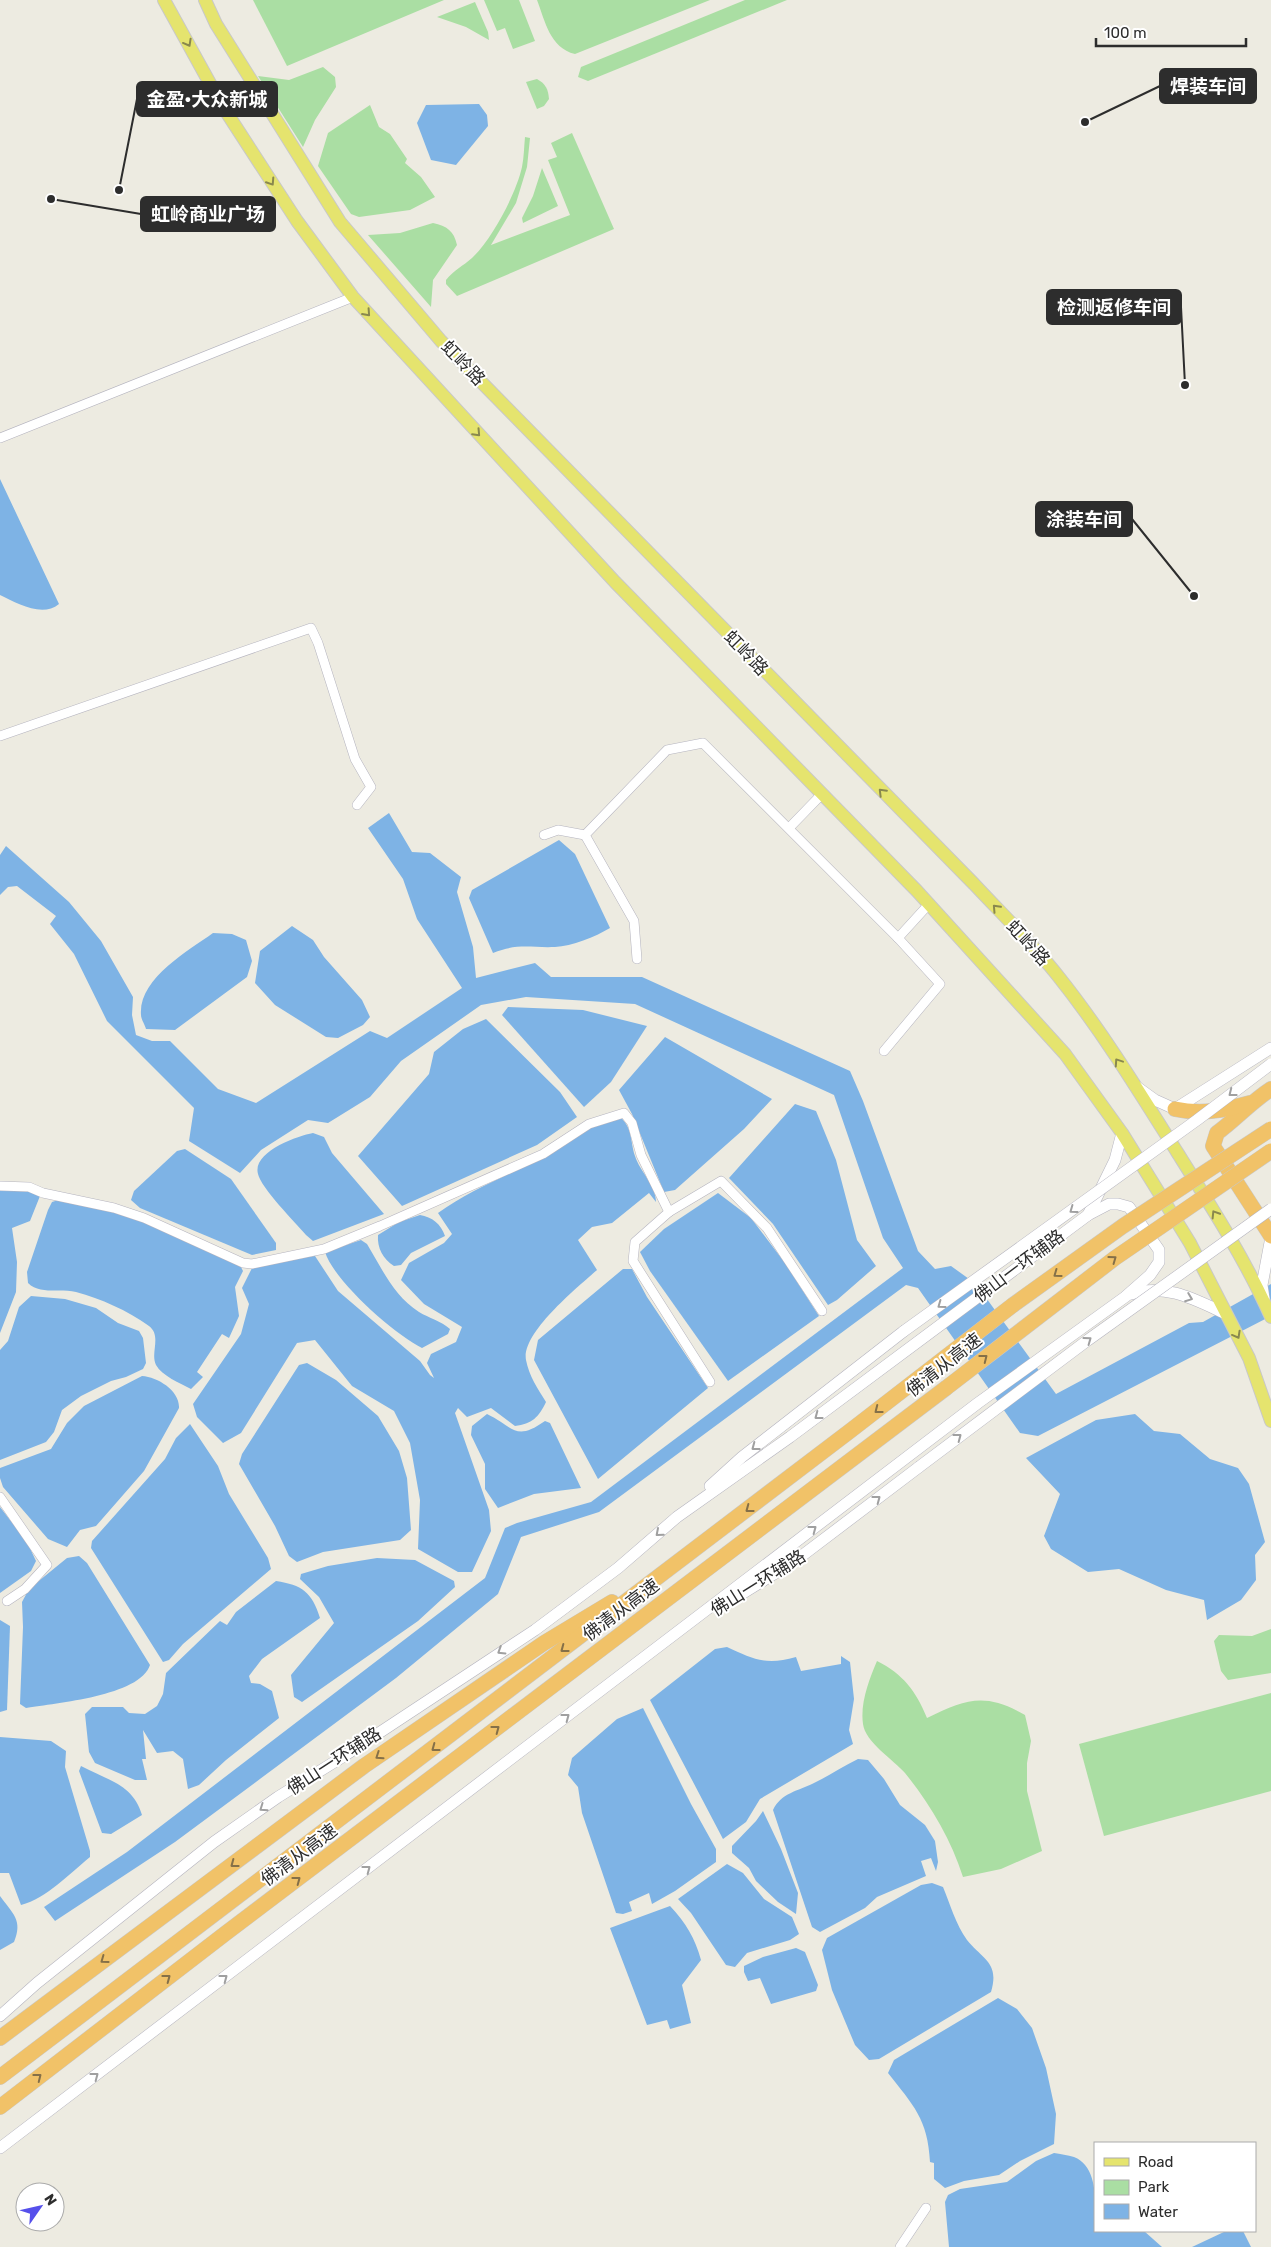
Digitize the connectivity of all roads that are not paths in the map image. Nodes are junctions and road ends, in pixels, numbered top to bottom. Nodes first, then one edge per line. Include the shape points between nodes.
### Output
1 (164, 0) edge
2 (205, 0) edge
3 (353, 298) junction
4 (0, 438) edge
5 (0, 736) edge
6 (822, 794) junction
7 (357, 805) dead end
8 (790, 827) junction
9 (544, 835) dead end
10 (584, 835) junction
11 (929, 904) junction
12 (898, 938) junction
13 (637, 959) dead end
14 (1271, 1048) edge
15 (884, 1051) dead end
16 (1271, 1064) edge
17 (1134, 1085) junction
18 (1271, 1089) edge
19 (1250, 1103) junction
20 (1175, 1109) junction
21 (1271, 1128) edge
22 (1122, 1133) junction
23 (1271, 1151) edge
24 (0, 1186) edge
25 (1271, 1209) edge
26 (669, 1212) junction
27 (1088, 1215) junction
28 (1271, 1236) edge
29 (1259, 1286) junction
30 (1125, 1297) junction
31 (822, 1311) dead end
32 (1224, 1313) junction
33 (1271, 1317) edge
34 (710, 1382) dead end
35 (1271, 1421) edge
36 (0, 1497) edge
37 (677, 1517) junction
38 (684, 1558) junction
39 (7, 1601) dead end
40 (677, 1633) junction
41 (0, 2016) edge
42 (0, 2038) edge
43 (0, 2077) edge
44 (0, 2107) edge
45 (0, 2148) edge
46 (926, 2208) dead end
47 (900, 2247) edge

1 -> 3 main road, 虹岭路 via 223,107 297,221
17 -> 2 main road, 虹岭路 via 1058,976 980,891 471,372 380,270 335,214 216,24
3 - 4 street
3 -> 6 main road, 虹岭路 via 616,582
5 - 7 street via 311,628 355,759 371,787
6 - 8 street
6 - 11 main road, 虹岭路
8 - 10 street via 703,743 667,750
8 - 12 street
9 - 10 street via 558,830
10 - 13 street via 634,921
11 - 12 street
11 - 22 main road, 虹岭路 via 1065,1054
12 - 15 street via 940,984
14 - 20 main road
16 -> 37 main road, 佛山一环辅路, bridge via 904,1331 742,1457
17 - 20 main road
29 -> 17 main road, 虹岭路
18 - 19 highway
19 - 20 highway via 1193,1113
19 - 28 highway via 1237,1118 1217,1132 1213,1146
21 -> 38 highway, 佛清从高速, bridge via 1123,1226 1013,1305
22 - 27 main road via 1115,1160
22 - 32 main road, 虹岭路 via 1190,1243
44 -> 23 highway, 佛清从高速, bridge via 1115,1258
24 - 26 street via 29,1187 114,1208 252,1264 324,1249 543,1154 589,1124 624,1113 632,1123 641,1156
40 -> 25 main road, 佛山一环辅路, bridge via 795,1561 1088,1340
26 - 31 street via 721,1181 767,1228
26 - 34 street via 635,1242 633,1261
27 - 30 main road, 佛山一环辅路 via 1109,1204 1129,1206 1159,1250 1159,1262 1150,1275
27 -> 37 main road, 佛山一环辅路
28 - 29 main road
29 - 33 main road, 虹岭路
30 -> 32 main road via 1148,1289 1172,1292
40 -> 30 main road, 佛山一环辅路 via 978,1402
32 -> 35 main road, 虹岭路 via 1249,1358
36 - 39 street via 47,1565 25,1589
37 -> 41 main road, 佛山一环辅路 via 618,1568 535,1630 214,1842
38 -> 42 highway via 544,1644 364,1766
38 -> 43 highway, 佛清从高速
45 -> 40 main road
46 - 47 street

